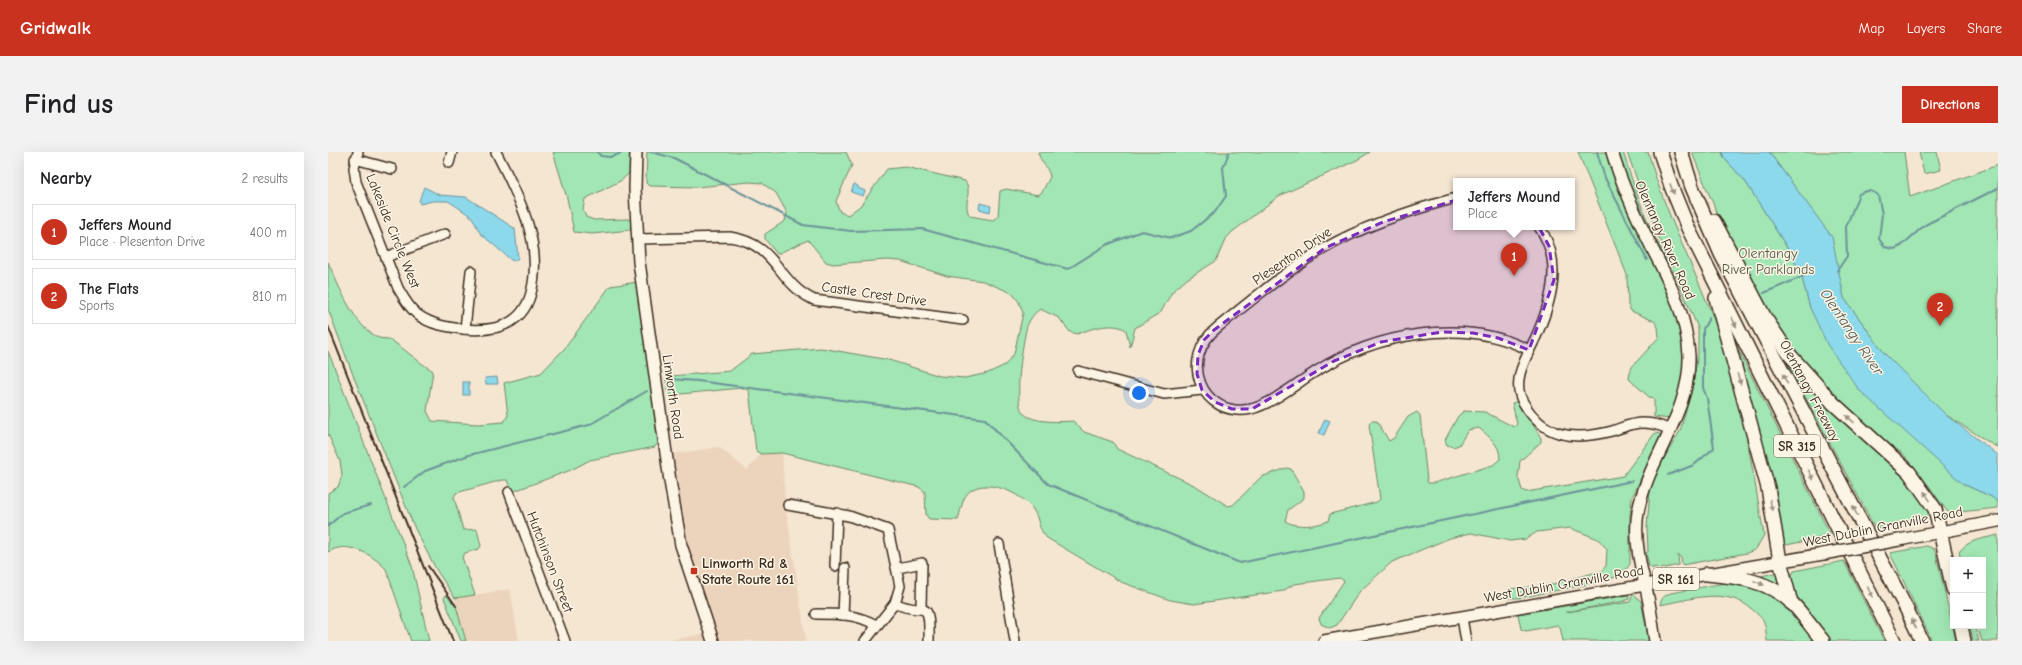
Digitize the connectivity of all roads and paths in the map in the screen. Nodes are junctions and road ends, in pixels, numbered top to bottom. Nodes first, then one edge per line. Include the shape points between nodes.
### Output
1 (452, 152) edge
2 (496, 152) edge
3 (636, 152) edge
4 (1612, 152) edge
5 (1660, 152) edge
6 (1681, 152) edge
7 (356, 156) edge
8 (449, 163) dead end
9 (392, 169) dead end
10 (1453, 199) edge
11 (1699, 204) junction
12 (1541, 230) edge
13 (445, 234) dead end
14 (638, 238) junction
15 (386, 257) junction
16 (470, 271) dead end
17 (1710, 274) junction
18 (963, 320) dead end
19 (465, 329) junction
20 (1529, 350) junction
21 (1078, 371) dead end
22 (1202, 390) junction
23 (1670, 430) junction
24 (509, 492) dead end
25 (788, 505) dead end
26 (836, 513) junction
27 (1995, 521) edge
28 (1942, 531) junction
29 (1000, 544) dead end
30 (1780, 561) junction
31 (835, 566) dead end
32 (845, 568) dead end
33 (898, 568) junction
34 (1950, 573) edge
35 (1707, 574) junction
36 (1645, 585) junction
37 (894, 602) junction
38 (1791, 603) junction
39 (921, 608) junction
40 (816, 614) dead end
41 (843, 615) junction
42 (1462, 618) junction
43 (876, 625) junction
44 (1962, 629) edge
45 (565, 641) edge
46 (713, 641) edge
47 (865, 641) edge
48 (929, 641) edge
49 (1015, 641) edge
50 (1324, 641) edge
51 (1466, 641) edge
52 (1655, 641) edge
53 (1823, 641) edge
54 (1894, 641) edge
55 (1922, 641) edge
56 (1964, 641) edge

1 - 8 street
2 - 19 street, Lakeside Circle West via 518,196 531,230 534,268 531,294 525,307 511,322 494,329
3 - 14 main road, Linworth Road
4 - 23 main road, Olentangy River Road via 1626,192 1674,291 1685,326 1689,354 1687,388
5 -> 17 highway, SR 315 via 1688,228
6 - 11 highway, Olentangy Freeway / SR 315
7 - 9 street
7 - 15 street, Lakeside Circle West via 356,182
10 - 22 street, Plesenton Drive via 1360,230 1324,248 1272,285 1204,340 1198,354 1197,370
28 -> 11 highway via 1935,509 1909,472 1833,403 1790,355 1766,318 1720,230
55 -> 11 highway, Olentangy Freeway / SR 315 via 1724,261
12 - 20 street via 1549,246 1554,280
13 - 15 street
14 - 18 street, Castle Crest Drive via 742,239 765,251 795,288 814,300
14 - 46 main road, Linworth Road via 676,520 685,558
15 - 19 street, Lakeside Circle West via 398,288 407,304 417,314 446,327
16 - 19 street
17 -> 30 highway via 1768,488
17 -> 54 highway, SR 315
20 - 22 street via 1498,338 1473,333 1442,332 1412,335 1353,351 1315,371 1270,401 1252,409 1232,409 1215,402
20 - 23 street via 1518,383 1521,399 1538,423 1552,432 1566,436 1582,436 1644,423
21 - 22 street via 1164,394
23 - 36 main road, Olentangy River Road via 1649,474 1638,514 1640,563
24 - 45 street, Hutchinson Street
25 - 26 street
26 - 31 street
26 - 33 street via 888,530
27 - 28 main road, West Dublin Granville Road / SR 161
28 - 30 main road, West Dublin Granville Road / SR 161, bridge
28 - 34 highway
29 - 49 street
30 - 35 main road, West Dublin Granville Road / SR 161
30 - 38 highway
32 - 41 street
33 - 37 street via 900,586
33 - 39 street via 922,562
35 - 36 main road, West Dublin Granville Road / SR 161
35 -> 38 highway via 1758,582
36 - 42 main road, West Dublin Granville Road / SR 161
36 - 52 main road, Olentangy River Road
37 - 39 street via 902,606
37 - 43 street
38 - 53 highway
39 - 48 street via 927,611 930,617
40 - 41 street
41 - 43 street via 861,617
42 - 50 main road, West Dublin Granville Road / SR 161
42 - 51 street
43 - 47 street
44 - 56 highway

